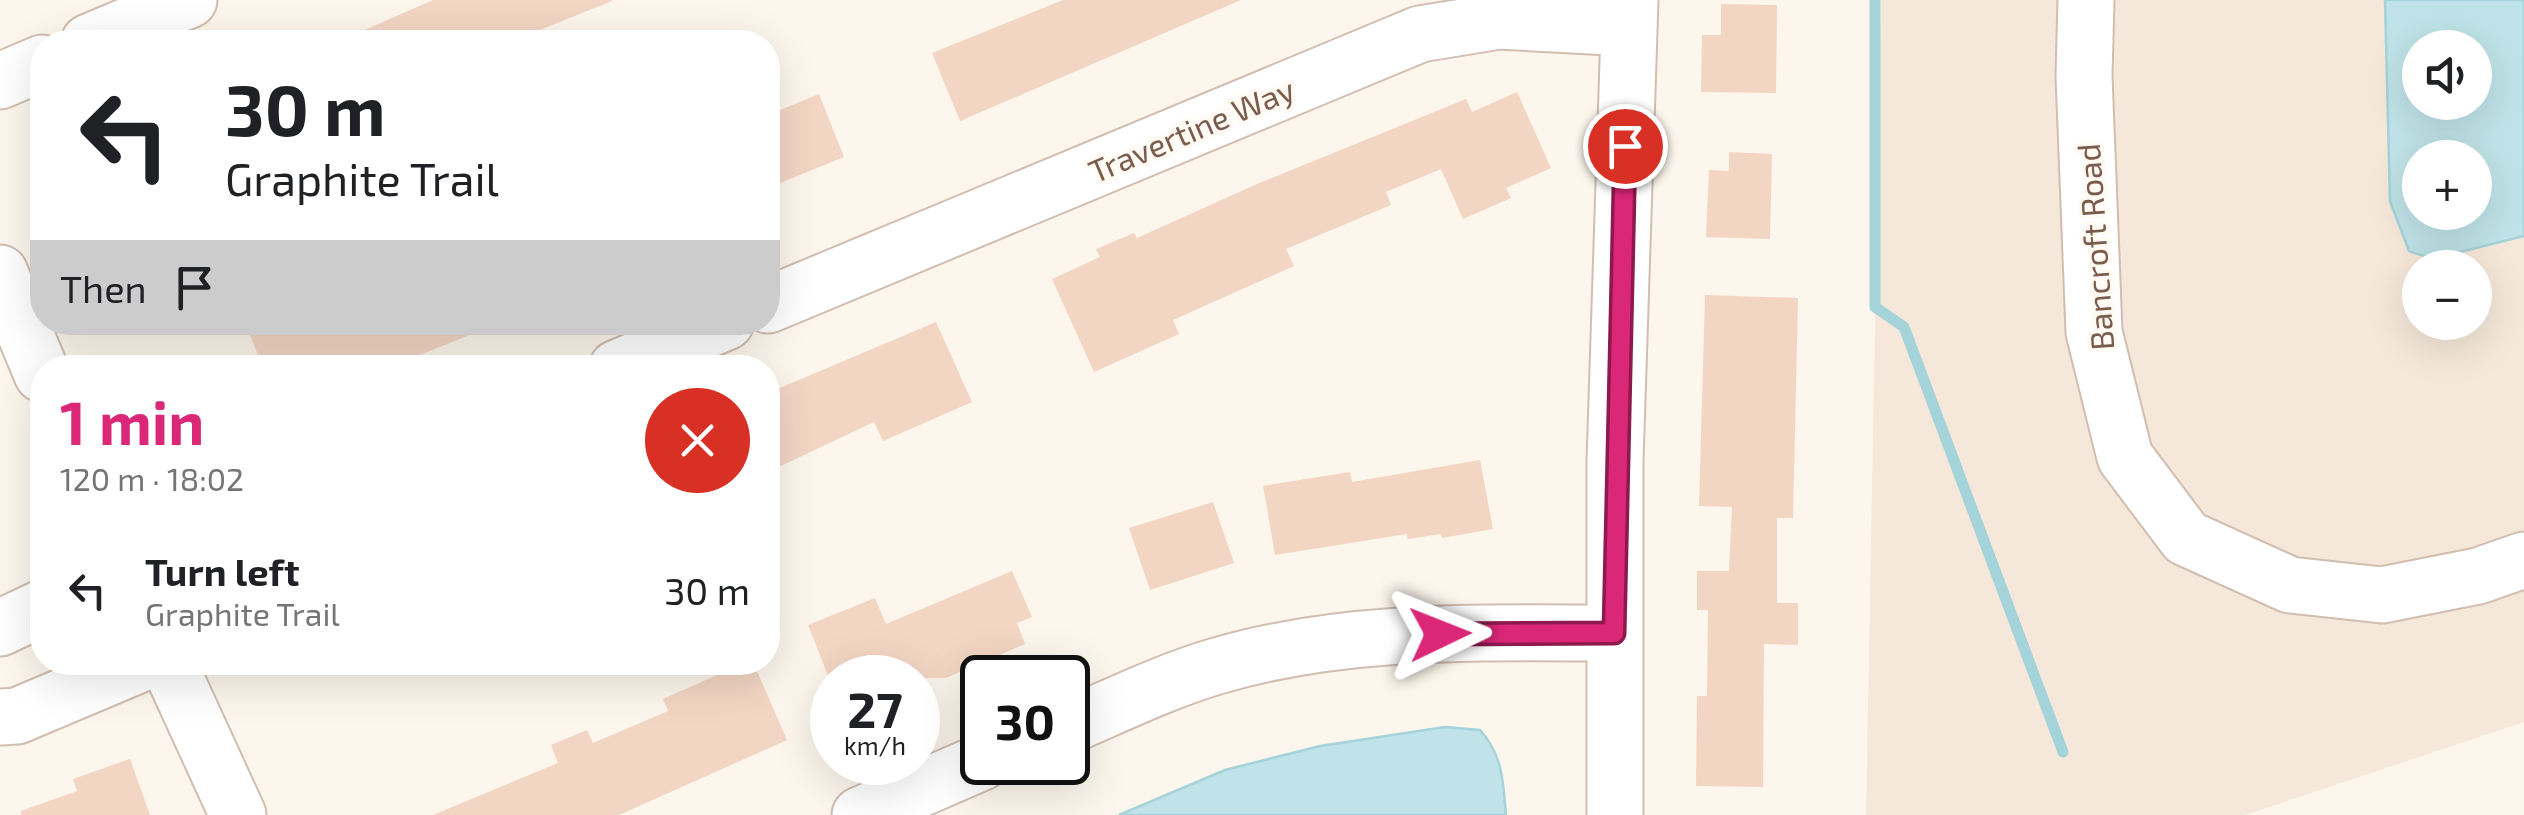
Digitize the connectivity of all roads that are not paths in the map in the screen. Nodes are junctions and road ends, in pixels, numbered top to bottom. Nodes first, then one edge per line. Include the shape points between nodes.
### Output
1 (189, 0) edge
2 (2086, 0) edge
3 (1629, 14) edge
4 (118, 30) edge
5 (30, 67) edge
6 (0, 81) edge
7 (0, 272) edge
8 (780, 300) edge
9 (695, 335) edge
10 (34, 355) edge
11 (648, 355) edge
12 (2524, 560) edge
13 (30, 614) edge
14 (0, 628) edge
15 (1614, 633) junction
16 (114, 675) edge
17 (174, 675) edge
18 (0, 717) edge
19 (1090, 717) edge
20 (960, 772) edge
21 (238, 815) edge
22 (860, 815) edge
23 (1615, 815) edge

1 - 4 street
2 - 12 street, Bancroft Road via 2094,332 2125,457 2186,538 2290,584 2382,595
3 - 8 street, Travertine Way via 1499,21 1420,34
3 - 15 street
5 - 6 street
7 - 10 street
9 - 11 street
13 - 14 street
15 - 19 street via 1470,632 1298,647 1217,666
15 - 23 street
16 - 18 street
17 - 21 street
20 - 22 street

